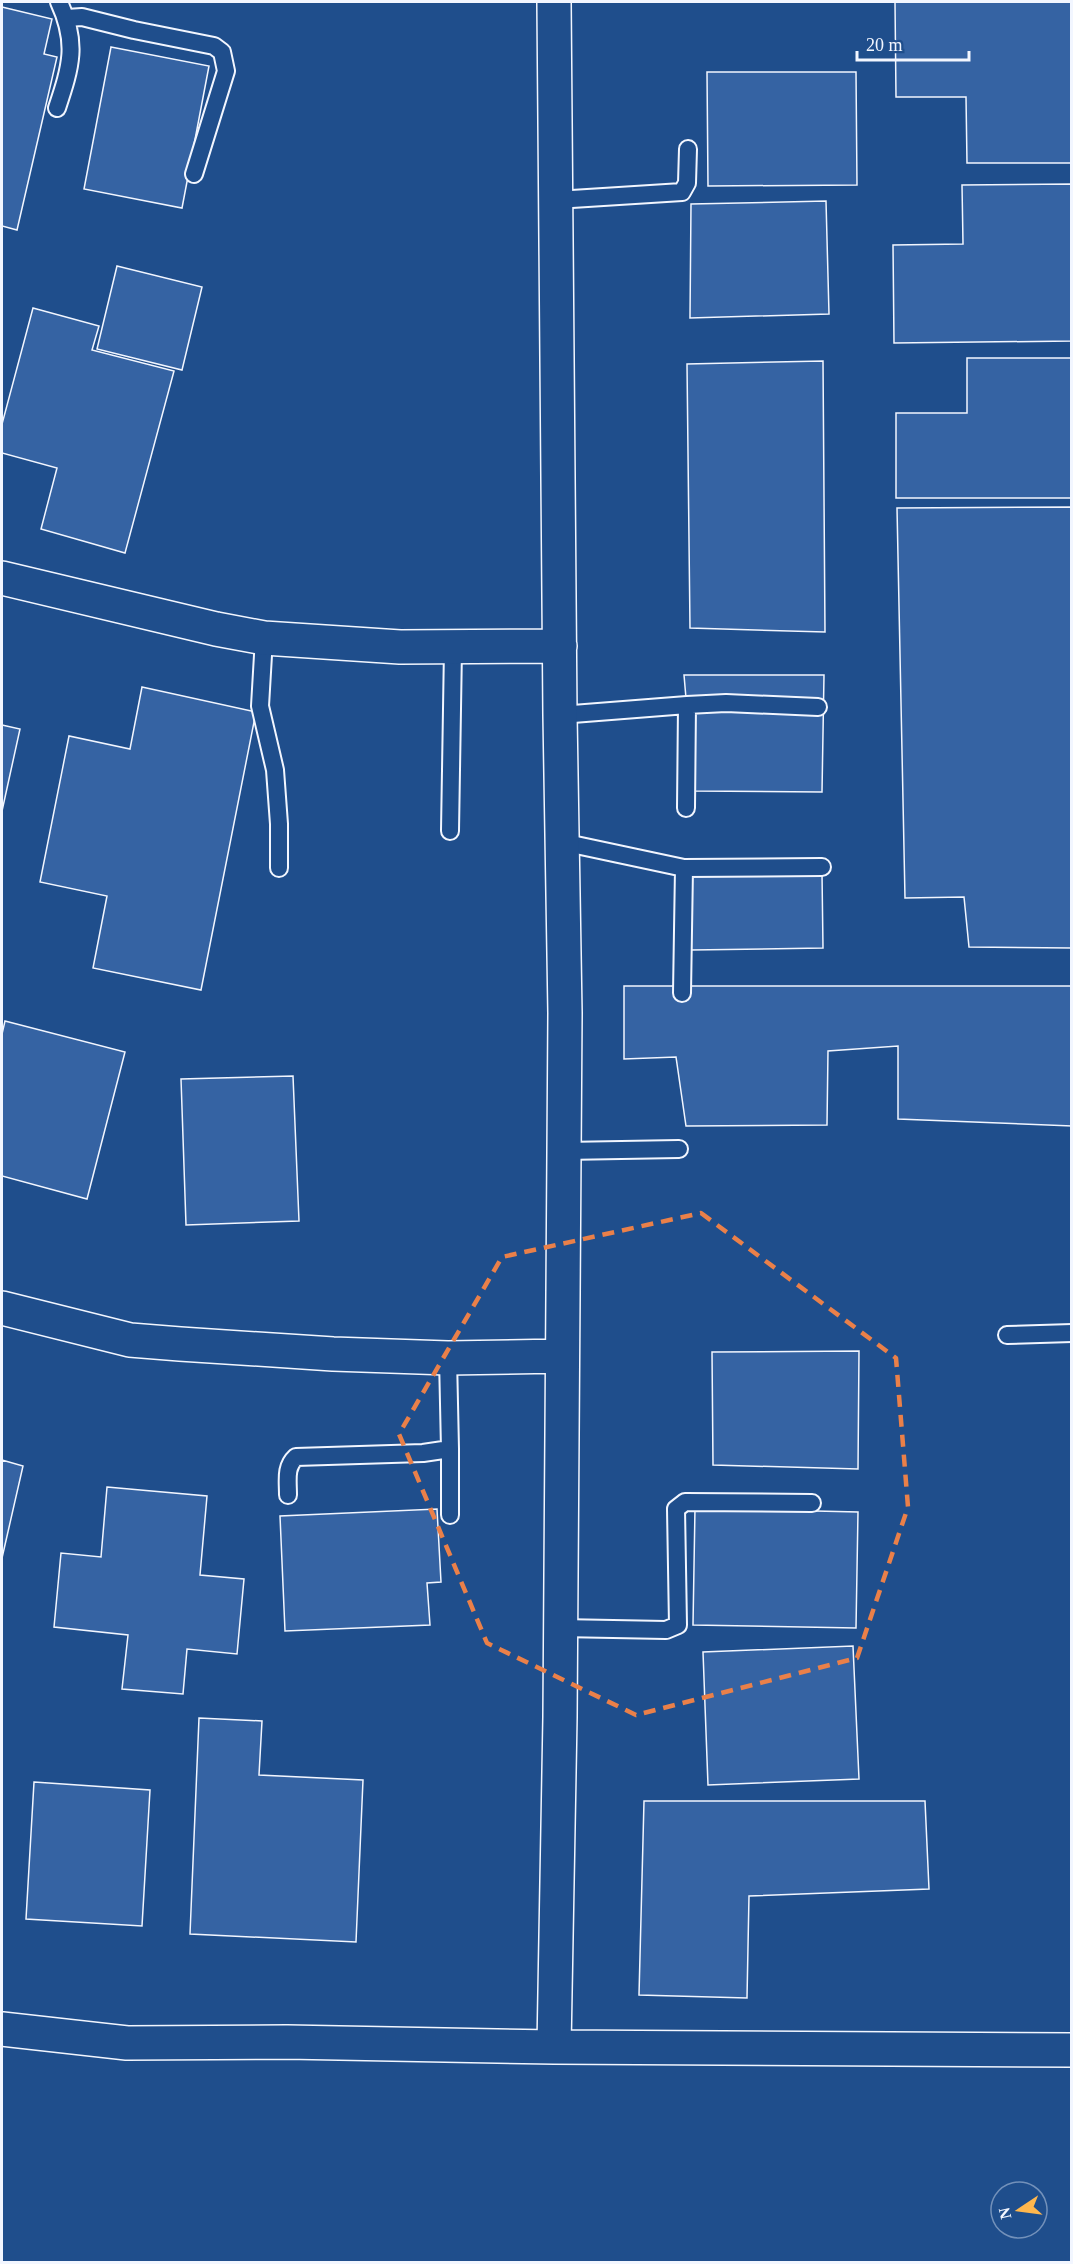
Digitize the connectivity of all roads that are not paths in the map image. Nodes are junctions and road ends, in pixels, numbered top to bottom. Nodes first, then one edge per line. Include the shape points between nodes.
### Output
1 (59, 2) edge
2 (555, 2) edge
3 (67, 18) junction
4 (57, 108) dead end
5 (688, 149) dead end
6 (194, 174) dead end
7 (556, 200) junction
8 (2, 578) edge
9 (264, 638) junction
10 (560, 646) junction
11 (453, 648) junction
12 (687, 705) junction
13 (818, 707) dead end
14 (560, 715) junction
15 (686, 808) dead end
16 (450, 831) dead end
17 (562, 842) junction
18 (822, 867) dead end
19 (279, 868) dead end
20 (684, 868) junction
21 (682, 993) dead end
22 (679, 1149) dead end
23 (564, 1151) junction
24 (2, 1308) edge
25 (1071, 1333) edge
26 (1007, 1335) dead end
27 (561, 1356) junction
28 (448, 1358) junction
29 (450, 1449) junction
30 (288, 1495) dead end
31 (812, 1503) dead end
32 (450, 1515) dead end
33 (560, 1628) junction
34 (2, 2029) edge
35 (554, 2047) junction
36 (1071, 2050) edge

1 - 3 lane
2 - 7 street
3 - 4 lane via 72,41 68,75
3 - 6 lane via 82,17 214,46 222,52 226,70
5 - 7 lane via 687,183 682,192
7 - 10 street
8 - 9 street
9 - 11 street
9 - 19 lane via 260,706 275,770
10 - 11 street
10 - 14 street
11 - 16 lane
12 - 13 lane
12 - 14 lane
12 - 15 lane
14 - 17 street
17 - 20 lane
17 - 23 street
18 - 20 lane
20 - 21 lane
22 - 23 lane
23 - 27 street
24 - 28 street via 130,1340 266,1351
25 - 26 lane
27 - 28 street
27 - 33 street
28 - 29 lane
29 - 30 lane via 296,1457 287,1471
29 - 32 lane
31 - 33 lane via 686,1502 676,1509 678,1625 666,1630
33 - 35 street
34 - 35 street via 127,2043
35 - 36 street

